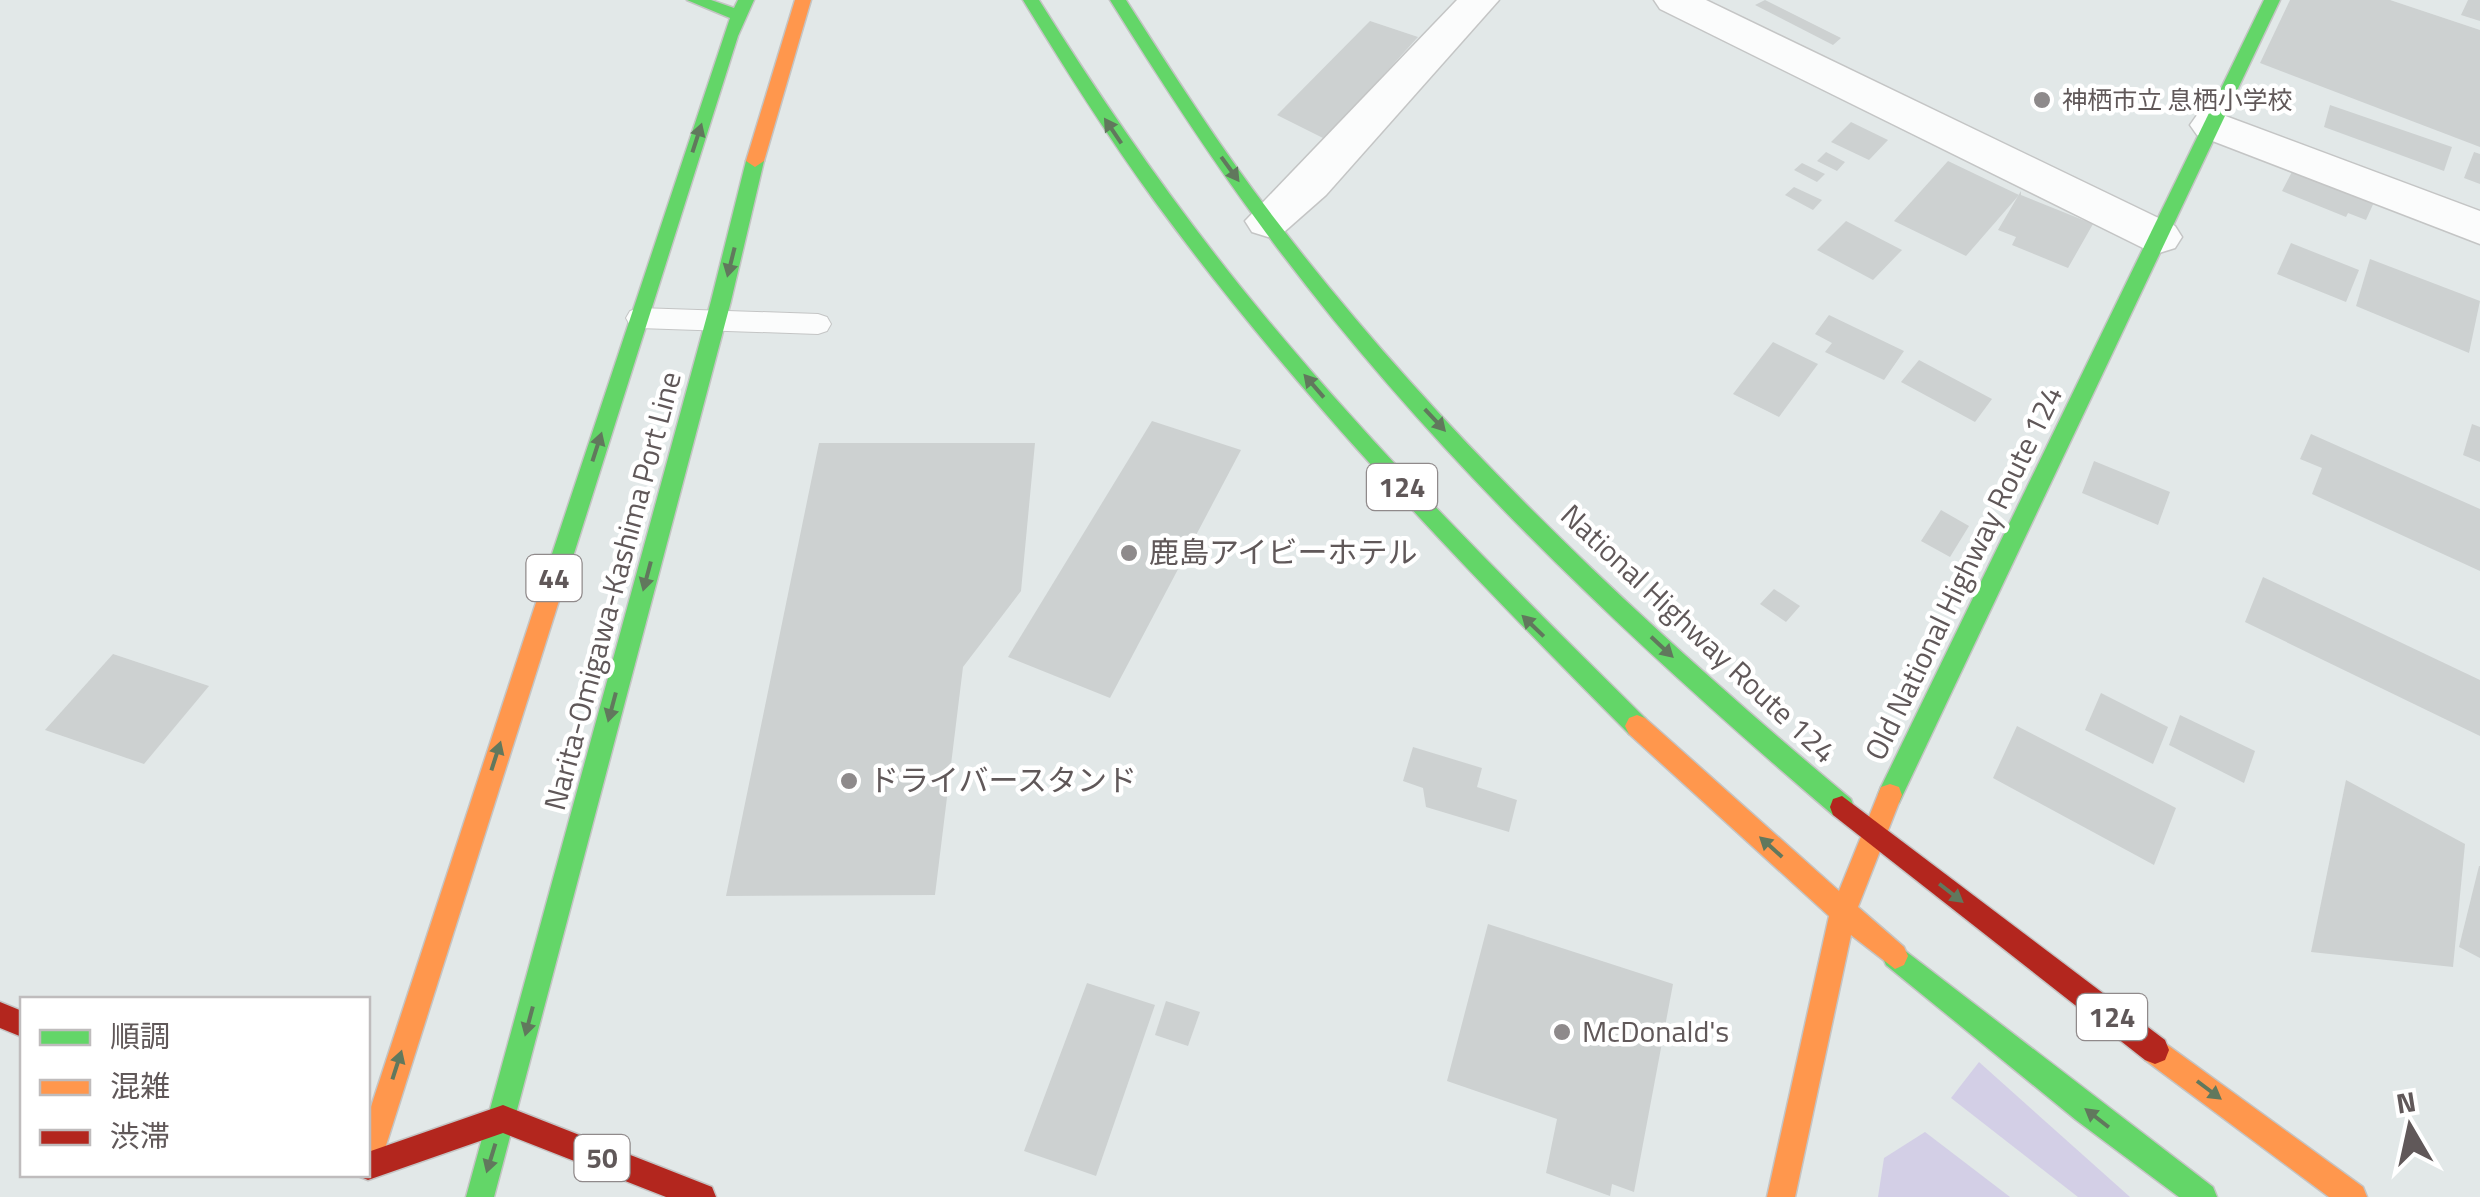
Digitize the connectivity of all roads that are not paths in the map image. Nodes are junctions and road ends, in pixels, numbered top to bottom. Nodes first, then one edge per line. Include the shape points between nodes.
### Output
1 (695, 0) edge
2 (804, 0) edge
3 (1031, 0) edge
4 (1118, 0) edge
5 (1479, 0) edge
6 (1674, 0) edge
7 (2272, 0) edge
8 (742, 7) edge
9 (2212, 125) junction
10 (1268, 221) junction
11 (2480, 228) edge
12 (2159, 237) junction
13 (639, 318) junction
14 (716, 321) junction
15 (818, 324) dead end
16 (1874, 833) junction
17 (1843, 912) junction
18 (503, 1119) junction
19 (370, 1152) edge
20 (370, 1174) edge
21 (480, 1197) edge
22 (702, 1197) edge
23 (1780, 1197) edge
24 (2203, 1197) edge
25 (2353, 1197) edge

1 - 8 main road
2 -> 14 main road, Narita-Omigawa-Kashima Port Line via 765,120
17 -> 3 main road, 124 via 1624,714 1424,512 1201,253 1088,94
4 -> 10 main road, National Highway Route 124 / 124
5 - 10 street
6 - 12 street
7 - 9 main road, Old National Highway Route 124
13 -> 8 main road, Narita-Omigawa-Kashima Port Line / 44
9 - 11 street
9 - 12 main road, Old National Highway Route 124
10 -> 16 main road, National Highway Route 124 / 124 via 1323,294 1491,481 1720,701
12 - 16 main road, Old National Highway Route 124
13 - 14 lane
19 -> 13 main road, Narita-Omigawa-Kashima Port Line / 44
14 - 15 lane
14 -> 18 main road, Narita-Omigawa-Kashima Port Line
16 - 17 main road, Old National Highway Route 124
16 -> 25 main road, National Highway Route 124 / 124
17 - 23 main road, Old National Highway Route 124
24 -> 17 main road, 124
18 - 20 main road
18 -> 21 main road, Narita-Omigawa-Kashima Port Line
18 - 22 main road, 50

